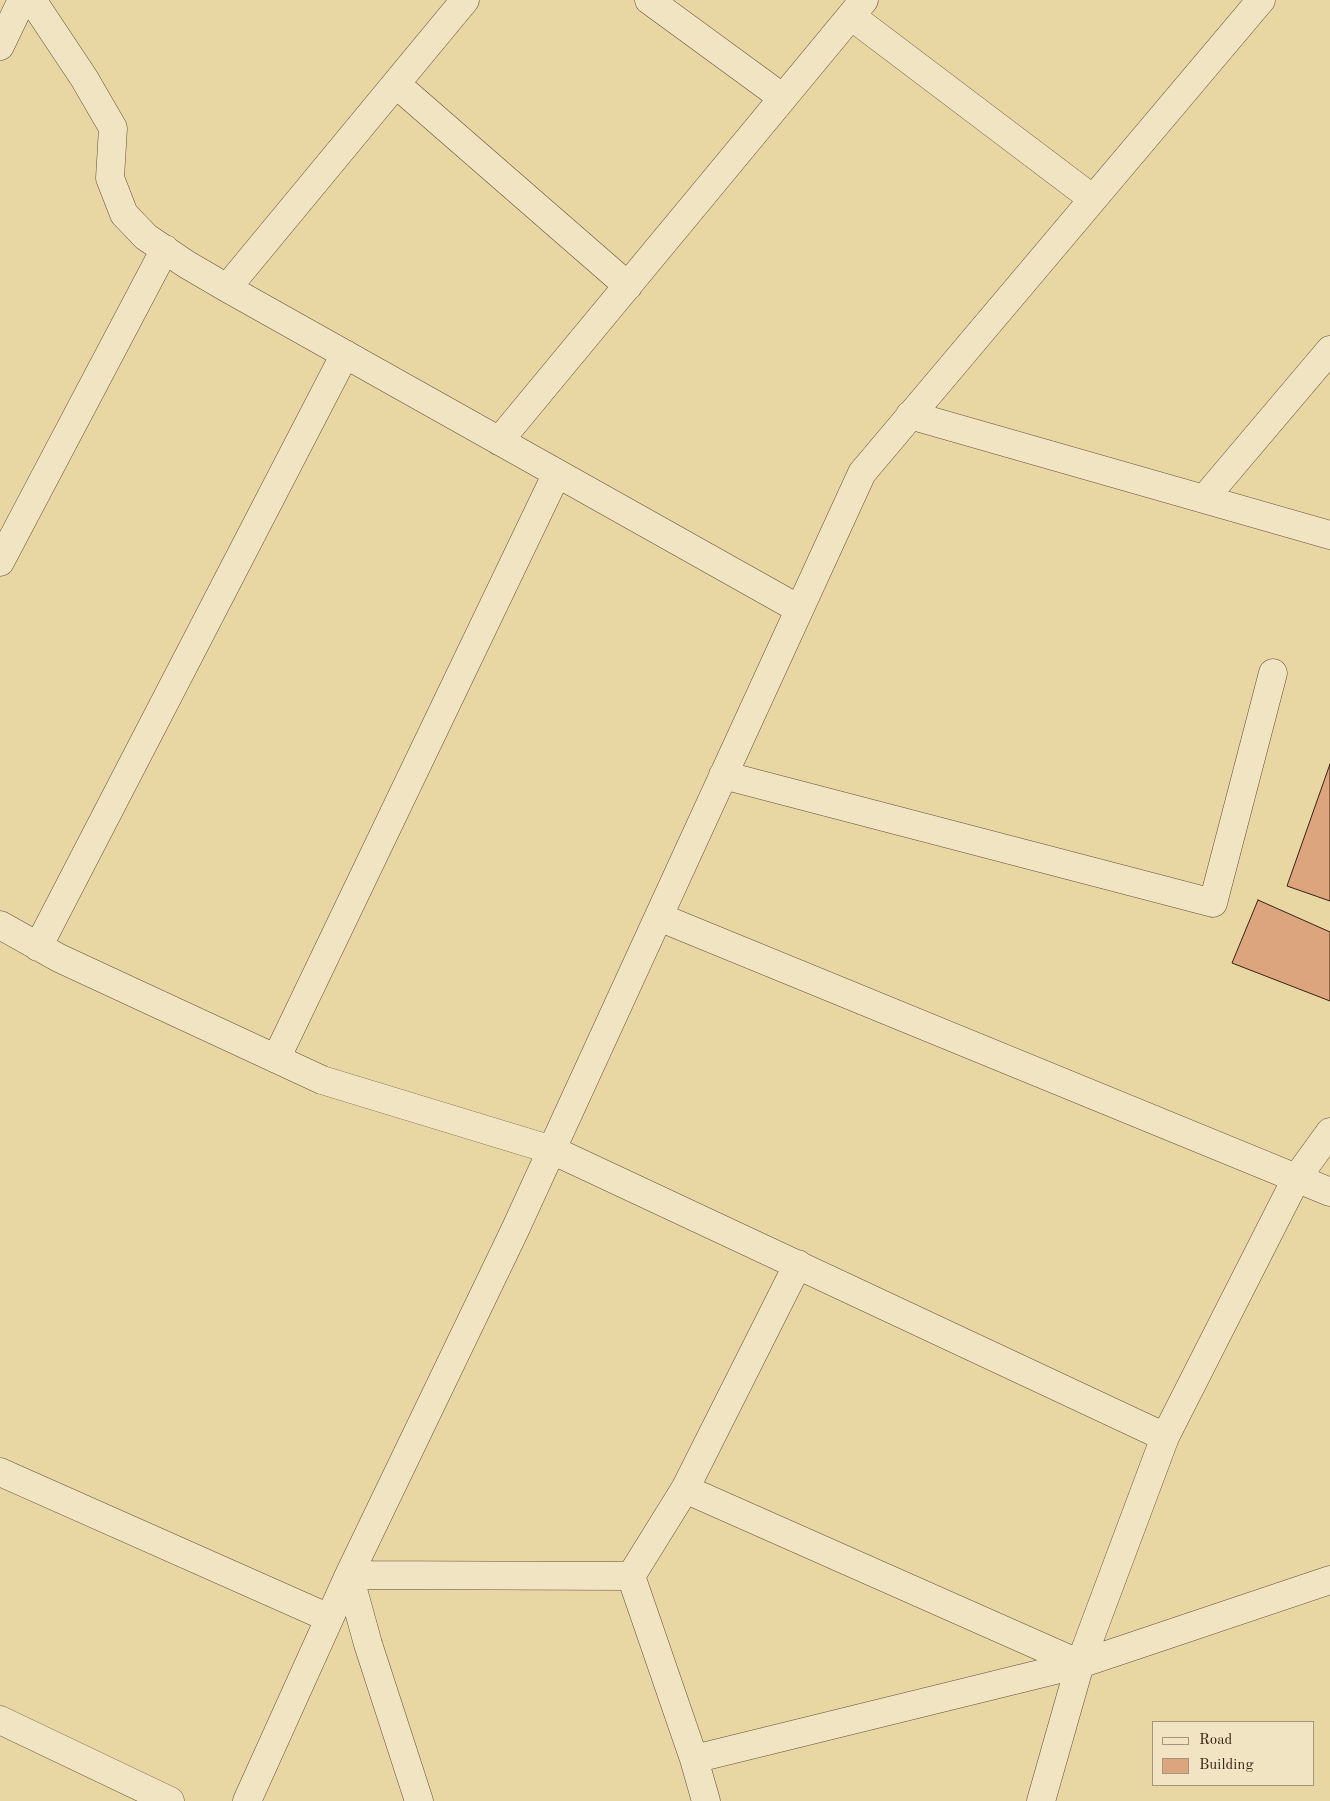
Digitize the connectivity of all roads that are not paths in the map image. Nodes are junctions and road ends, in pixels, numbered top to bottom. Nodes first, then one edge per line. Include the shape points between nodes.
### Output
1 (22, 0) edge
2 (32, 0) edge
3 (465, 0) edge
4 (649, 0) edge
5 (1261, 0) edge
6 (858, 8) edge
7 (0, 46) edge
8 (396, 84) junction
9 (783, 98) junction
10 (1093, 199) junction
11 (165, 250) junction
12 (628, 286) junction
13 (227, 288) junction
14 (1330, 350) edge
15 (345, 354) junction
16 (910, 415) junction
17 (499, 441) junction
18 (557, 473) junction
19 (1204, 499) junction
20 (1330, 535) edge
21 (0, 562) edge
22 (799, 609) junction
23 (1273, 673) dead end
24 (723, 775) junction
25 (658, 917) junction
26 (0, 925) edge
27 (38, 947) junction
28 (276, 1059) junction
29 (1330, 1132) edge
30 (552, 1150) junction
31 (1296, 1179) junction
32 (1330, 1192) edge
33 (798, 1264) junction
34 (1165, 1437) junction
35 (0, 1472) edge
36 (685, 1489) junction
37 (349, 1575) junction
38 (631, 1576) junction
39 (1330, 1580) edge
40 (329, 1618) junction
41 (1080, 1664) junction
42 (0, 1720) edge
43 (694, 1759) junction
44 (170, 1801) edge
45 (247, 1801) edge
46 (419, 1801) edge
47 (706, 1801) edge
48 (1041, 1801) edge

1 - 7 street
2 - 11 street via 113,128 110,178 124,214 146,237
3 - 8 street
4 - 9 street
5 - 10 street
6 - 9 street
6 - 10 street
8 - 12 street
8 - 13 street
9 - 12 street
10 - 16 street
11 - 13 street
11 - 21 street
12 - 17 street
13 - 15 street
14 - 19 street
15 - 17 street
15 - 27 street
16 - 19 street
16 - 22 street via 862,473
17 - 18 street
18 - 22 street
18 - 28 street
19 - 20 street
22 - 24 street
23 - 24 street via 1213,903
24 - 25 street
25 - 30 street
25 - 31 street
26 - 27 street
27 - 28 street
28 - 30 street via 322,1080
29 - 31 street
30 - 33 street
30 - 37 street
31 - 32 street
31 - 34 street
33 - 34 street
33 - 36 street
34 - 41 street
35 - 40 street
36 - 38 street
36 - 41 street
37 - 38 street
37 - 40 street
37 - 46 street
38 - 43 street
39 - 41 street
40 - 45 street
41 - 43 street
41 - 48 street
42 - 44 street
43 - 47 street

